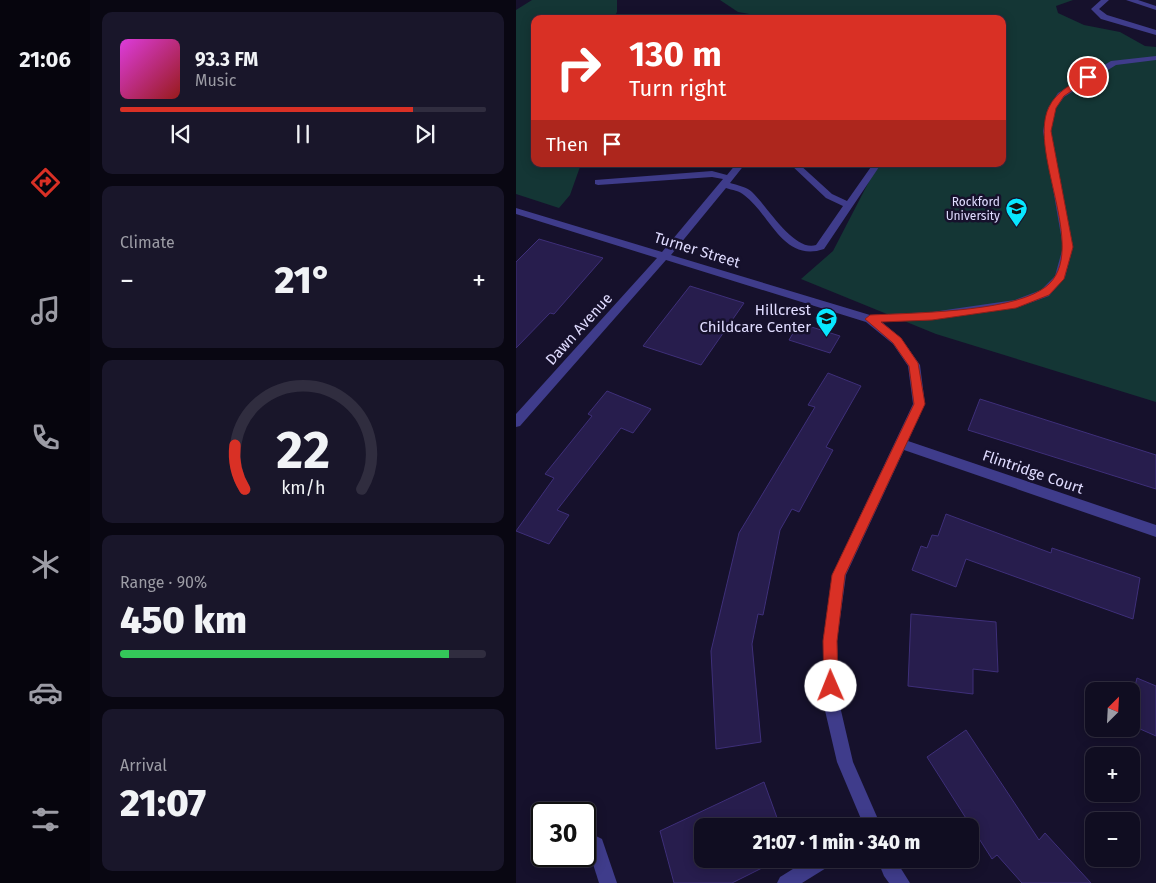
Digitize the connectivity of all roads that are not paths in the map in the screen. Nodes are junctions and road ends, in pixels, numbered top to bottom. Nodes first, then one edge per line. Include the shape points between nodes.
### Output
1 (1105, 0) edge
2 (1130, 0) edge
3 (1156, 8) edge
4 (1156, 33) edge
5 (1156, 58) edge
6 (738, 167) edge
7 (797, 167) edge
8 (873, 167) edge
9 (726, 181) junction
10 (598, 182) dead end
11 (848, 205) junction
12 (516, 211) edge
13 (664, 256) junction
14 (870, 319) junction
15 (516, 422) edge
16 (900, 444) junction
17 (1156, 531) edge
18 (869, 818) edge
19 (596, 844) dead end
20 (810, 868) edge
21 (889, 868) edge
22 (608, 883) edge
23 (786, 883) edge
24 (901, 883) edge

1 - 4 street via 1095,9 1104,17
2 - 3 street
5 - 14 street via 1114,63 1061,95 1052,108 1047,131 1068,247 1060,277 1046,292 1016,304 932,316
6 - 9 street, Dawn Avenue
7 - 11 street via 829,196
8 - 11 street
9 - 10 street via 712,174
9 - 11 street via 747,192 792,243 811,250 820,246
9 - 13 street, Dawn Avenue
12 - 13 street, Turner Street
13 - 14 street, Turner Street
13 - 15 street, Dawn Avenue
14 - 16 street via 897,341 914,366 919,404
16 - 17 street, Flintridge Court
16 - 18 street via 838,575 830,641 832,702 843,753
19 - 22 street
20 - 23 street
21 - 24 street

